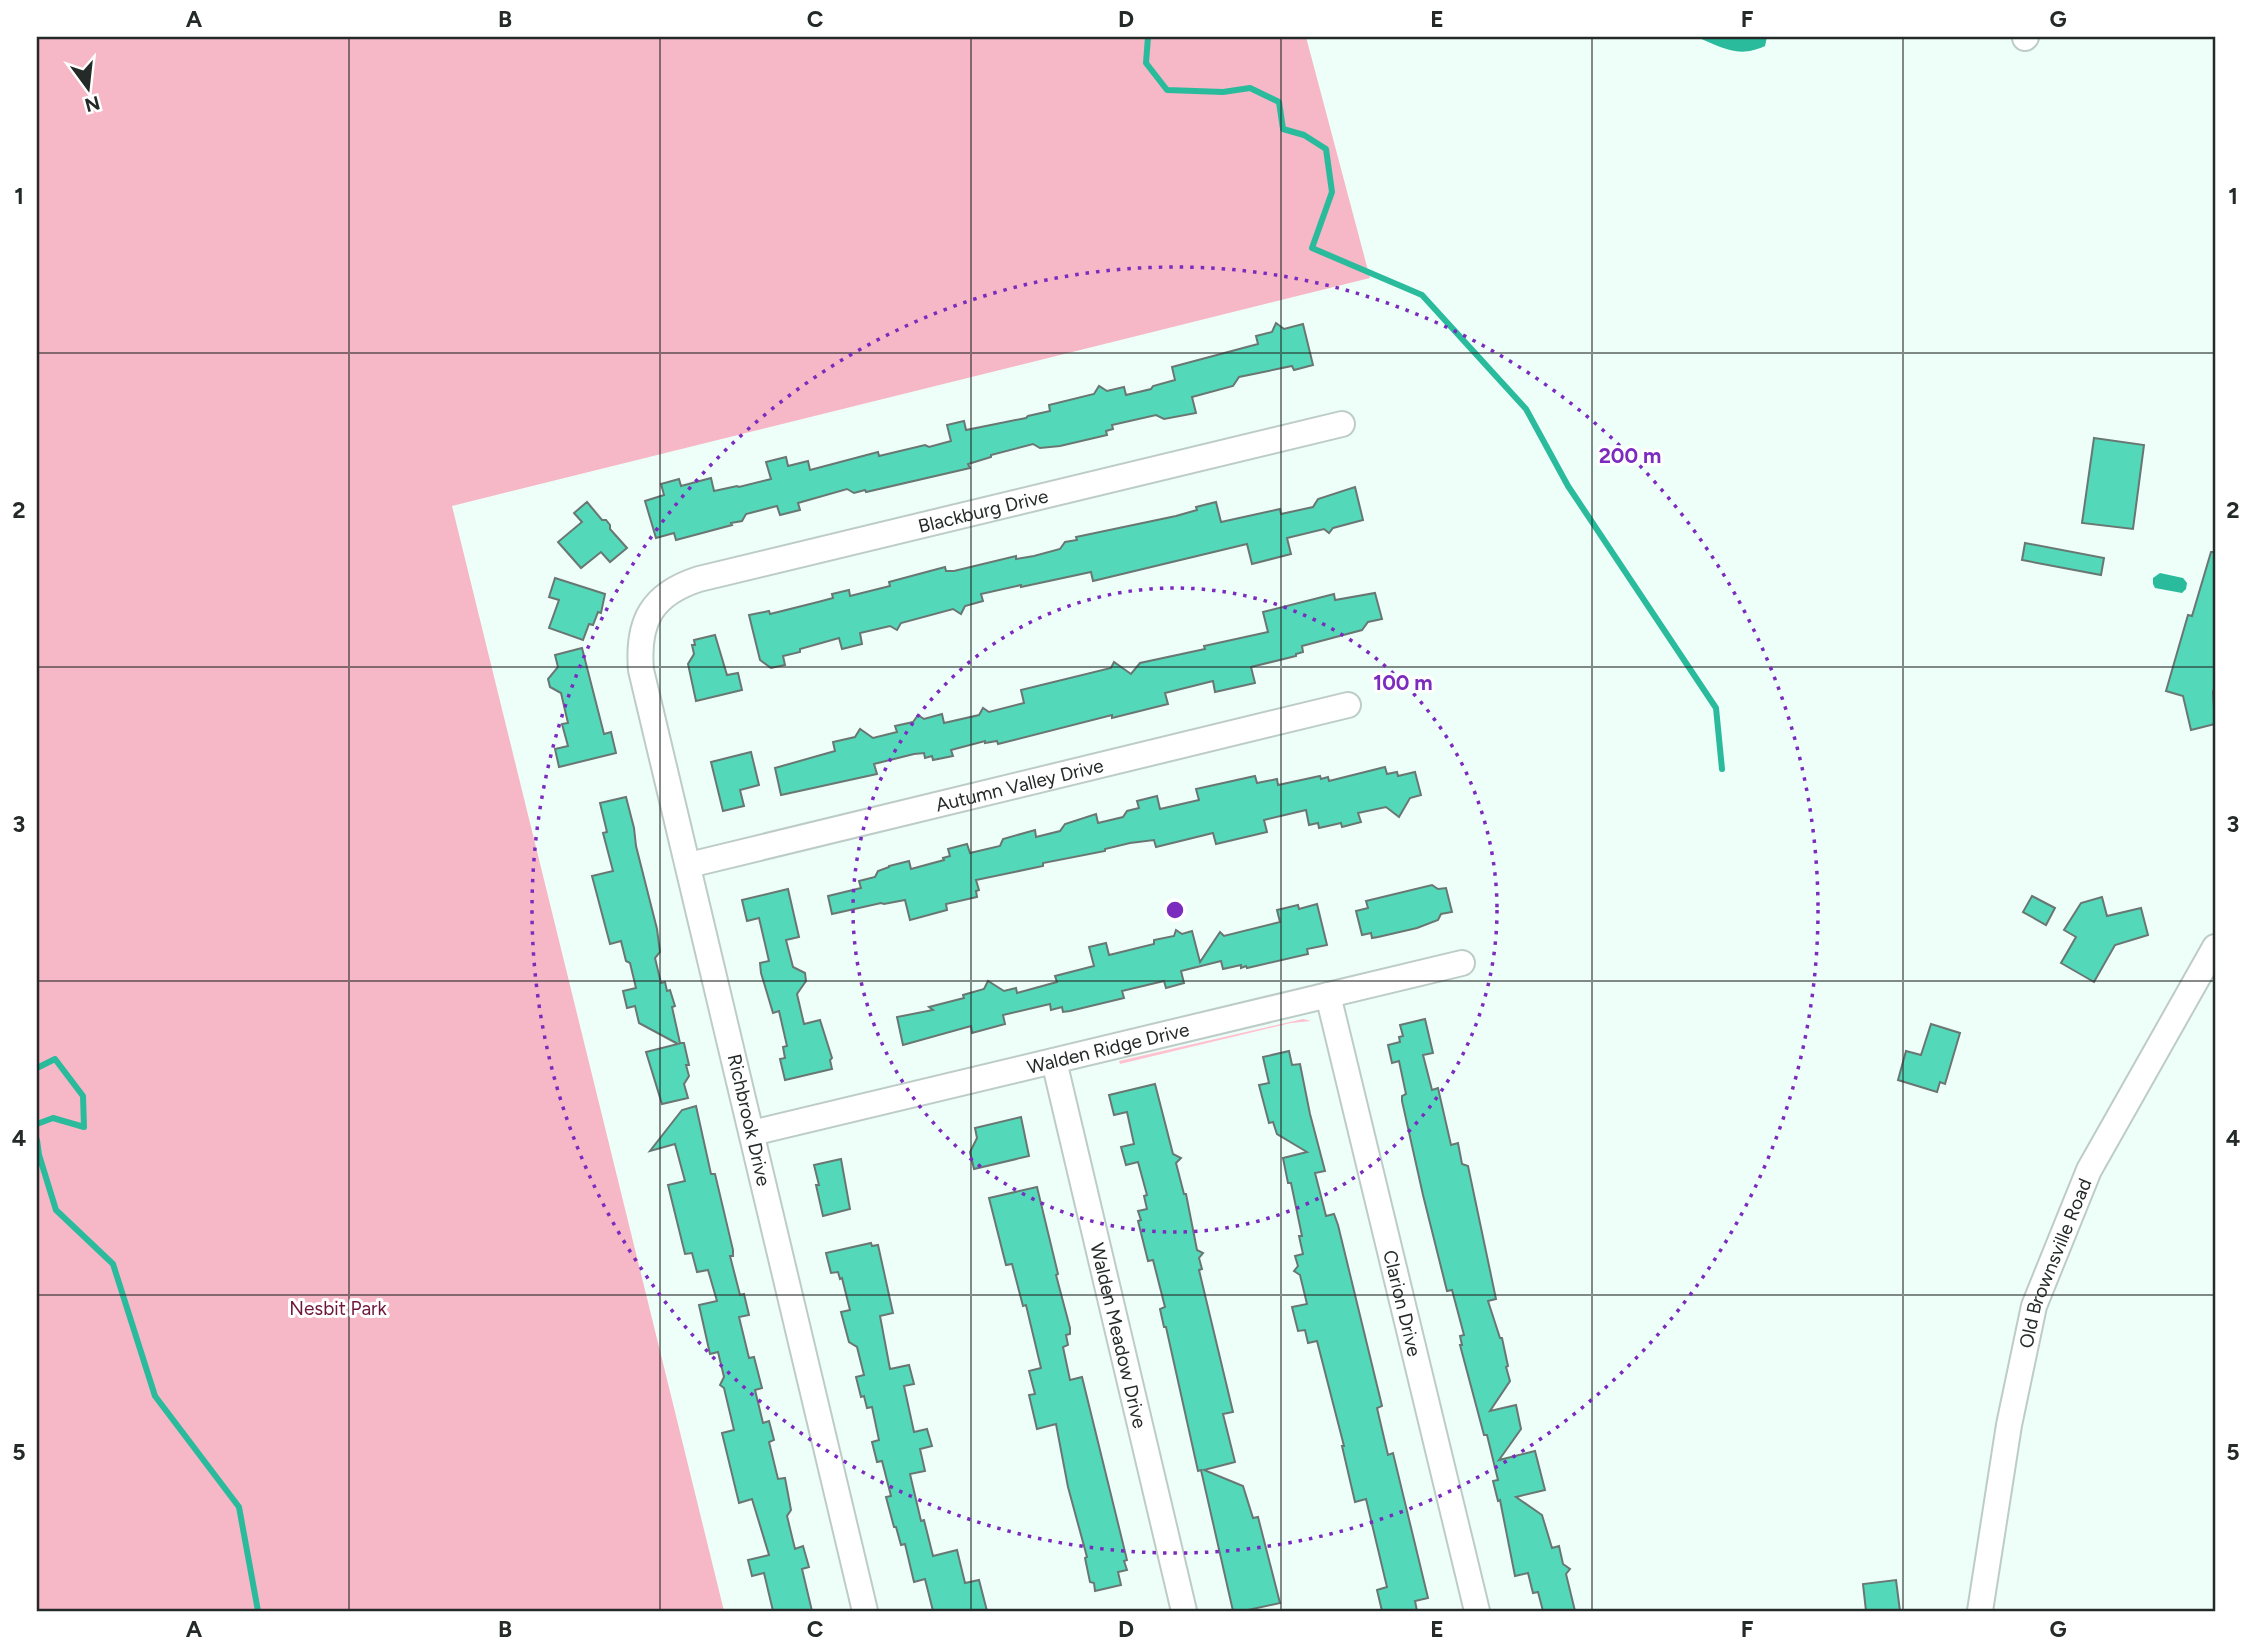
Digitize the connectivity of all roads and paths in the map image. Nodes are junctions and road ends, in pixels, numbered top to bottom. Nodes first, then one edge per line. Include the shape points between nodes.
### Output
1 (1342, 424) dead end
2 (644, 628) joint
3 (1348, 705) dead end
4 (689, 865) junction
5 (2215, 947) edge
6 (1462, 963) dead end
7 (1328, 995) junction
8 (1054, 1060) junction
9 (752, 1133) junction
10 (865, 1611) edge
11 (1184, 1611) edge
12 (1477, 1611) edge
13 (1980, 1611) edge

1 - 2 street, Blackburg Drive via 699,579 667,593
2 - 4 street, Richbrook Drive via 641,670
3 - 4 street, Autumn Valley Drive
4 - 9 street, Richbrook Drive
5 - 13 street, Old Brownsville Road via 2089,1170 2034,1306 2009,1425
6 - 7 street, Walden Ridge Drive
7 - 8 street, Walden Ridge Drive
7 - 12 street, Clarion Drive
8 - 9 street, Walden Ridge Drive
8 - 11 street, Walden Meadow Drive
9 - 10 street, Richbrook Drive

